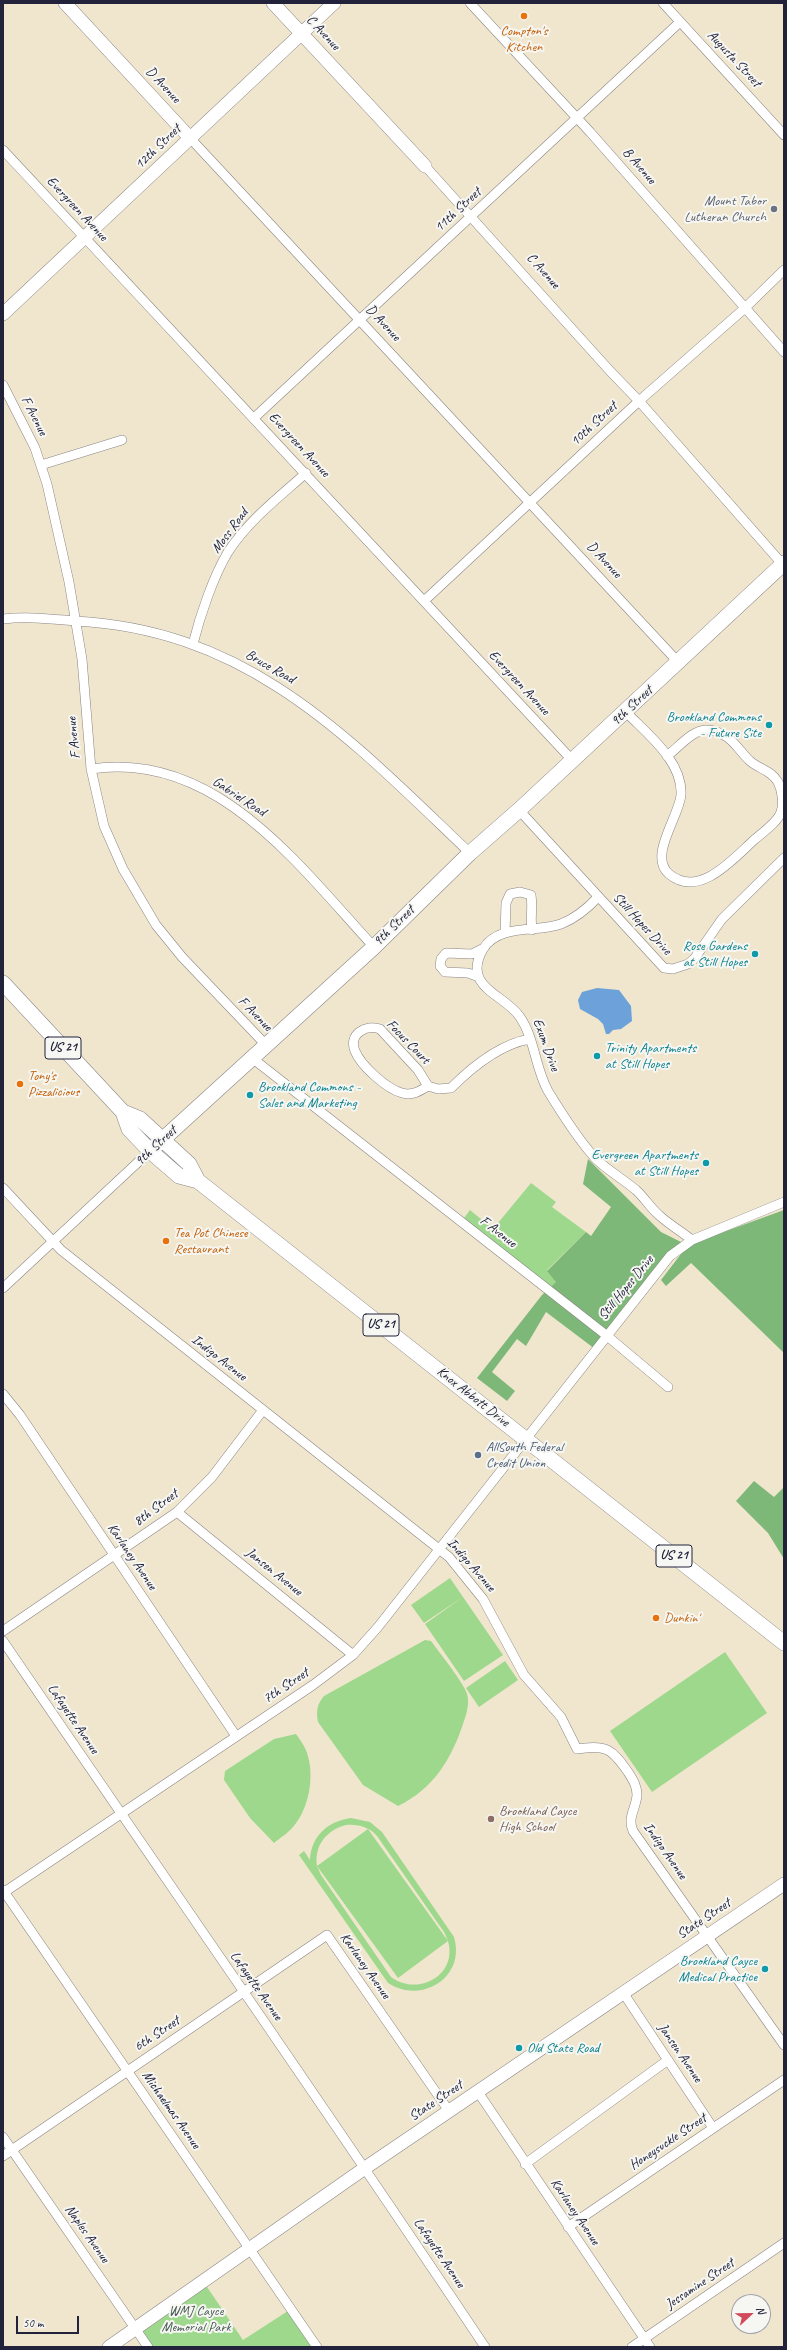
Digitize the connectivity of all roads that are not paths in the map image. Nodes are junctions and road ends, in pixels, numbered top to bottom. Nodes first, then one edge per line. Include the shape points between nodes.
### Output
1 (65, 3) edge
2 (273, 3) edge
3 (334, 3) edge
4 (470, 3) edge
5 (663, 3) edge
6 (680, 22) junction
7 (301, 33) junction
8 (577, 118) junction
9 (784, 134) edge
10 (190, 138) junction
11 (3, 150) edge
12 (425, 166) joint
13 (472, 216) junction
14 (86, 238) junction
15 (784, 270) edge
16 (745, 308) junction
17 (3, 314) edge
18 (359, 320) junction
19 (784, 352) edge
20 (3, 385) edge
21 (639, 401) junction
22 (254, 418) junction
23 (122, 440) dead end
24 (41, 465) junction
25 (306, 474) junction
26 (529, 503) junction
27 (784, 564) edge
28 (424, 601) junction
29 (3, 619) edge
30 (76, 621) junction
31 (193, 644) junction
32 (679, 663) junction
33 (626, 712) junction
34 (667, 756) junction
35 (572, 761) junction
36 (91, 769) junction
37 (519, 810) junction
38 (470, 853) junction
39 (784, 858) edge
40 (598, 898) junction
41 (532, 930) junction
42 (505, 934) junction
43 (374, 947) junction
44 (484, 948) junction
45 (479, 977) junction
46 (3, 983) edge
47 (530, 1039) junction
48 (266, 1045) junction
49 (252, 1058) junction
50 (428, 1086) junction
51 (123, 1112) junction
52 (162, 1141) junction
53 (150, 1151) junction
54 (198, 1181) junction
55 (3, 1188) edge
56 (784, 1202) edge
57 (692, 1240) junction
58 (53, 1242) junction
59 (3, 1288) edge
60 (606, 1335) junction
61 (668, 1387) dead end
62 (3, 1394) edge
63 (263, 1410) junction
64 (526, 1439) junction
65 (177, 1512) junction
66 (440, 1548) junction
67 (114, 1555) junction
68 (3, 1630) edge
69 (3, 1641) edge
70 (784, 1643) edge
71 (353, 1655) junction
72 (236, 1736) junction
73 (121, 1814) junction
74 (784, 1884) edge
75 (4, 1891) edge
76 (327, 1935) joint
77 (708, 1935) junction
78 (242, 1992) junction
79 (624, 1994) junction
80 (784, 2045) edge
81 (668, 2060) junction
82 (127, 2071) junction
83 (784, 2080) edge
84 (478, 2092) junction
85 (449, 2111) junction
86 (713, 2128) junction
87 (3, 2137) edge
88 (12, 2150) junction
89 (3, 2156) edge
90 (525, 2164) junction
91 (365, 2168) junction
92 (568, 2227) junction
93 (784, 2243) edge
94 (250, 2249) junction
95 (135, 2328) junction
96 (644, 2339) junction
97 (109, 2347) edge
98 (148, 2347) edge
99 (317, 2347) edge
100 (485, 2347) edge
101 (632, 2347) edge
102 (650, 2347) edge

1 - 10 main road, D Avenue
2 - 7 main road, C Avenue
3 - 7 main road, 12th Street
4 - 8 street, B Avenue
5 - 6 street, Augusta Street
6 - 8 street, 11th Street
6 - 9 street, Augusta Street
7 - 10 main road, 12th Street
7 - 12 main road, C Avenue
8 - 13 street, 11th Street
8 - 16 street, B Avenue
10 - 14 main road, 12th Street
10 - 18 street, D Avenue
11 - 14 street, Evergreen Avenue
12 - 13 street, C Avenue
13 - 18 street, 11th Street
13 - 21 street, C Avenue
14 - 17 main road, 12th Street
14 - 22 street, Evergreen Avenue
15 - 16 street, 10th Street
16 - 19 street, B Avenue
16 - 21 street, 10th Street
18 - 22 street, 11th Street
18 - 26 street, D Avenue
20 - 24 street, F Avenue
21 - 26 street, 10th Street
21 - 27 street, C Avenue
22 - 25 street, Evergreen Avenue
23 - 24 street
24 - 30 street, F Avenue
25 - 28 street, Evergreen Avenue
25 - 31 street, Moss Road via 254,520 229,551 205,606
26 - 28 street, 10th Street
26 - 32 street, D Avenue
27 - 32 main road, 9th Street
28 - 35 street, Evergreen Avenue
29 - 30 street, Bruce Road via 28,617
30 - 31 street, Bruce Road via 123,624
30 - 36 street, F Avenue via 82,659
31 - 38 street, Bruce Road via 246,668 330,723
32 - 33 main road, 9th Street
33 - 34 street
33 - 35 main road, 9th Street
34 - 34 street via 678,775 681,789 680,806 662,845 662,860 667,872 677,880 688,883 707,878 721,870 769,827 781,813 782,799 778,782 769,771 750,761 728,738 717,731 706,729 696,733
35 - 37 main road, 9th Street
36 - 43 street, Gabriel Road via 107,766 137,767 167,772 192,783 243,813 267,832
36 - 48 street, F Avenue via 104,826 123,869 147,912 182,957
37 - 38 main road, 9th Street
37 - 40 street, Still Hopes Drive
38 - 43 main road, 9th Street
39 - 40 street, Still Hopes Drive via 722,919 694,959 673,969 664,968
40 - 41 street via 570,920
41 - 42 street
41 - 42 street via 530,895 520,892 510,894 506,903
42 - 44 street via 493,939
43 - 48 main road, 9th Street
44 - 45 street via 480,957
44 - 45 street via 472,954 446,953 441,959 440,966 445,972 468,973
45 - 47 street, Exum Drive via 484,987 495,997 513,1006
46 - 51 main road, Knox Abbott Drive / US 21
47 - 50 street, Focus Court via 518,1041 485,1059 467,1072 452,1088
47 - 57 street, Exum Drive via 536,1063 547,1089 568,1124 596,1158 635,1189 660,1216
48 - 49 main road, 9th Street
49 - 52 main road, 9th Street
49 - 60 street, F Avenue
50 - 50 street, Focus Court via 416,1093 403,1094 385,1085 354,1051 353,1042 358,1033 372,1026 380,1029 418,1070
51 - 52 main road, Knox Abbott Drive / US 21 via 140,1119
51 - 53 main road, Knox Abbott Drive / US 21 via 129,1129
52 - 53 main road, 9th Street
52 - 54 main road, Knox Abbott Drive / US 21 via 189,1164
53 - 54 main road, Knox Abbott Drive / US 21 via 179,1176
53 - 58 street, 9th Street
54 - 64 main road, Knox Abbott Drive / US 21
55 - 58 street, Indigo Avenue
56 - 57 street, Still Hopes Drive
57 - 60 street, Still Hopes Drive via 670,1256
58 - 59 street, 9th Street
58 - 63 street, Indigo Avenue
60 - 61 street, F Avenue
60 - 64 street, Still Hopes Drive
62 - 67 street, Karlaney Avenue via 20,1415
63 - 65 street, 8th Street via 212,1477
63 - 66 street, Indigo Avenue
64 - 66 street, 7th Street
64 - 70 main road, Knox Abbott Drive / US 21
65 - 67 street, 8th Street
65 - 71 street, Jansen Avenue
66 - 71 street, 7th Street
66 - 77 street, Indigo Avenue via 483,1598 524,1675 561,1717 577,1749 599,1747 616,1755 633,1780 636,1790 630,1817 633,1831
67 - 68 street, 8th Street
67 - 72 street, Karlaney Avenue
69 - 73 street, Lafayette Avenue
71 - 72 street, 7th Street
72 - 73 street, 7th Street
73 - 75 street, 7th Street
73 - 78 street, Lafayette Avenue
74 - 77 main road, State Street
75 - 82 street, Michaelmas Avenue
76 - 78 street, 6th Street
76 - 85 street, Karlaney Avenue
77 - 79 main road, State Street
77 - 80 street, Indigo Avenue
78 - 82 street, 6th Street
78 - 91 street, Lafayette Avenue
79 - 81 street, Jansen Avenue
79 - 84 main road, State Street
81 - 86 street, Jansen Avenue
81 - 90 street
82 - 88 street, 6th Street
82 - 94 street, Michaelmas Avenue
83 - 86 street, Honeysuckle Street
84 - 85 main road, State Street
84 - 90 street, Karlaney Avenue
85 - 91 main road, State Street
86 - 92 street, Honeysuckle Street
87 - 88 street, Naples Avenue
88 - 89 street, 6th Street
88 - 95 street, Naples Avenue
90 - 92 street, Karlaney Avenue
91 - 94 main road, State Street
91 - 100 street, Lafayette Avenue
92 - 96 street, Karlaney Avenue
93 - 96 street, Jessamine Street
94 - 95 main road, State Street
94 - 99 street, Michaelmas Avenue
95 - 97 main road, State Street
95 - 98 street, Naples Avenue
96 - 101 street, Jessamine Street
96 - 102 street, Karlaney Avenue

